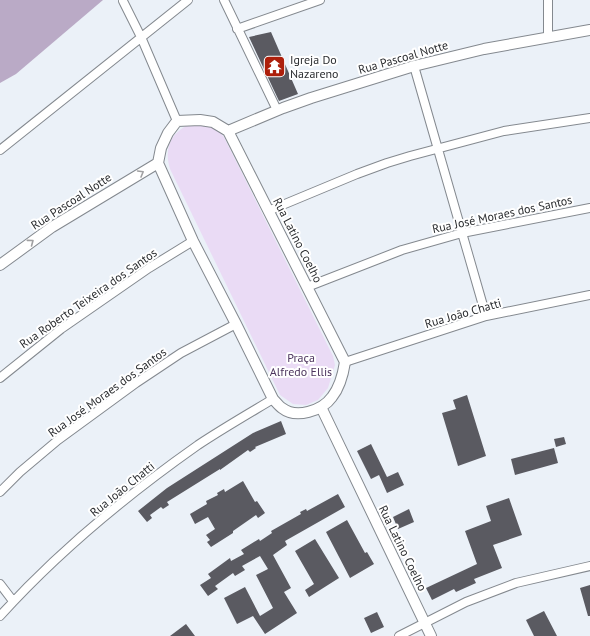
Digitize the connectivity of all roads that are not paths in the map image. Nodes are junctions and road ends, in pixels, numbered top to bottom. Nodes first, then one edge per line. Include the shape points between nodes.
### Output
1 (188, 0) edge
2 (224, 0) edge
3 (320, 0) edge
4 (548, 0) edge
5 (123, 1) dead end
6 (237, 28) junction
7 (590, 30) edge
8 (141, 37) junction
9 (548, 37) junction
10 (414, 66) junction
11 (277, 110) junction
12 (590, 118) edge
13 (177, 121) junction
14 (228, 131) junction
15 (437, 149) junction
16 (0, 150) edge
17 (158, 163) junction
18 (590, 208) edge
19 (268, 211) junction
20 (462, 233) junction
21 (193, 241) junction
22 (0, 265) edge
23 (307, 287) junction
24 (590, 295) edge
25 (486, 316) junction
26 (236, 324) junction
27 (345, 362) junction
28 (0, 378) edge
29 (273, 399) junction
30 (321, 407) junction
31 (0, 492) edge
32 (590, 566) edge
33 (0, 584) edge
34 (13, 601) junction
35 (0, 616) edge
36 (425, 623) junction
37 (399, 636) edge
38 (431, 636) edge

1 - 8 street
2 - 6 street
3 - 6 street
4 - 9 street
5 - 8 street
6 - 11 street
7 - 9 street, Rua Pascoal Notte
8 - 13 street
8 - 16 street
9 - 10 street, Rua Pascoal Notte
10 - 11 street, Rua Pascoal Notte
10 - 15 street
11 - 14 street, Rua Pascoal Notte
12 - 15 street via 504,131
13 - 14 street via 213,122
13 - 17 street via 161,148
14 - 19 street, Rua Latino Coelho
15 - 19 street via 387,163
15 - 20 street
17 - 21 street
22 -> 17 street, Rua Pascoal Notte via 52,226
18 - 20 street, Rua José Moraes dos Santos
19 - 23 street, Rua Latino Coelho
20 - 23 street, Rua José Moraes dos Santos via 402,250
20 - 25 street
21 - 26 street
21 - 28 street, Rua Roberto Teixeira dos Santos via 149,268 62,329
23 - 27 street, Rua Latino Coelho
24 - 25 street, Rua João Chatti
25 - 27 street, Rua João Chatti
26 - 29 street
26 - 31 street, Rua José Moraes dos Santos via 181,354 136,384 58,440
27 - 30 street via 342,380 332,397
29 - 30 street via 282,408 295,414
29 - 34 street, Rua João Chatti via 199,445 126,498
30 - 36 street, Rua Latino Coelho
32 - 36 street via 516,583 466,602
33 - 34 street
34 - 35 street, Rua João Chatti
36 - 37 street
36 - 38 street, Rua Latino Coelho

